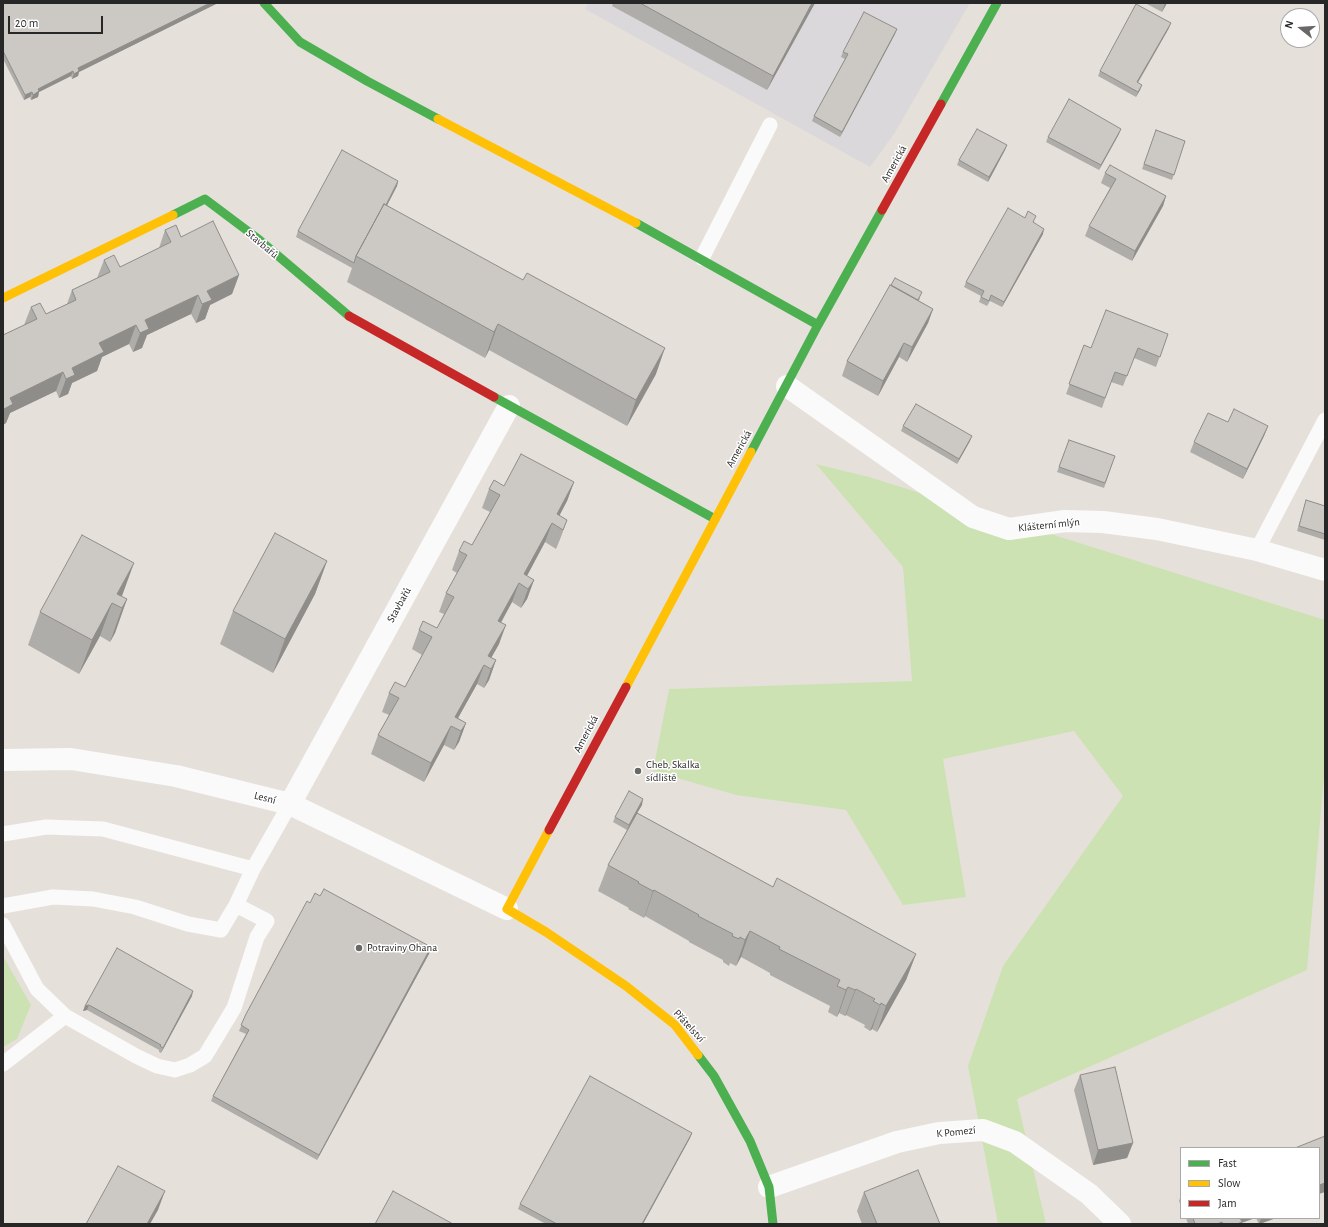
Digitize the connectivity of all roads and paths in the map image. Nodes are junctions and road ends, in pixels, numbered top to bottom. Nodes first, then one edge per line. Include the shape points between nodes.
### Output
1 (264, 3) edge
2 (997, 3) edge
3 (770, 125) dead end
4 (702, 258) junction
5 (3, 298) edge
6 (818, 325) junction
7 (787, 386) junction
8 (509, 406) junction
9 (1325, 420) edge
10 (714, 519) junction
11 (1257, 550) junction
12 (1325, 570) edge
13 (3, 760) edge
14 (290, 804) junction
15 (3, 834) edge
16 (253, 869) junction
17 (236, 905) junction
18 (3, 906) edge
19 (507, 909) junction
20 (3, 925) edge
21 (65, 1016) junction
22 (3, 1064) edge
23 (769, 1187) junction
24 (773, 1224) edge
25 (1120, 1224) edge

1 - 4 street via 300,42
2 - 6 street, Americká
3 - 4 lane
4 - 6 street
5 - 8 street, Stavbařů via 205,199 257,238 352,319
6 - 7 street, Americká
7 - 10 street, Americká
7 - 11 street, Klášterní mlýn via 973,517 1009,529 1065,521 1103,522 1156,529
8 - 10 street, Stavbařů
8 - 14 street, Stavbařů
9 - 11 lane
10 - 19 street, Americká
11 - 12 street, Klášterní mlýn
13 - 14 street, Lesní via 71,758 176,776
14 - 16 lane
14 - 19 street, Lesní
15 - 16 lane via 46,827 103,829
16 - 17 lane
17 - 18 lane via 221,930 188,924 135,907 93,899 53,896
17 - 21 lane via 267,920 255,944 234,1008 205,1056 175,1070 157,1066
19 - 23 street, Přátelství via 619,981 675,1025 714,1076 750,1142
20 - 21 lane via 37,989
21 - 22 lane
23 - 24 street, Přátelství
23 - 25 street, K Pomezí via 897,1142 939,1133 983,1130 1015,1142 1089,1194

